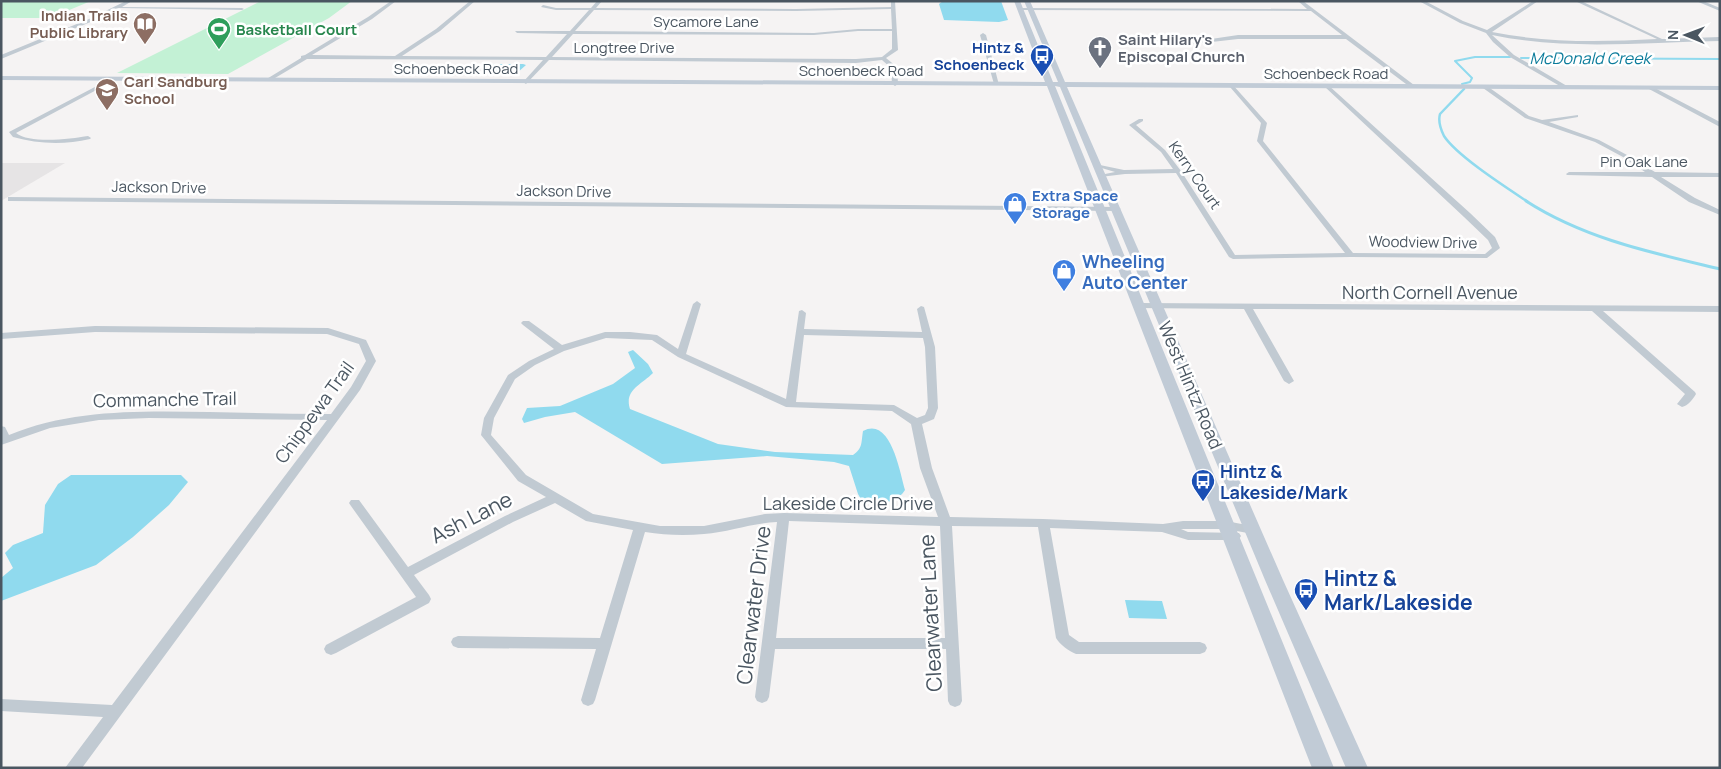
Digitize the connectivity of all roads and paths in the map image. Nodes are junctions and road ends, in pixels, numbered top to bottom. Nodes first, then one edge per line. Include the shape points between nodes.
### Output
1 (130, 1) edge
2 (226, 1) edge
3 (394, 1) edge
4 (473, 1) edge
5 (600, 1) edge
6 (893, 1) edge
7 (1027, 1) edge
8 (1300, 1) edge
9 (1421, 1) edge
10 (1536, 1) edge
11 (1577, 1) edge
12 (1698, 1) edge
13 (1018, 5) edge
14 (543, 6) dead end
15 (115, 8) junction
16 (211, 8) junction
17 (894, 8) junction
18 (242, 9) dead end
19 (592, 9) junction
20 (1031, 9) junction
21 (1311, 10) junction
22 (1720, 10) edge
23 (894, 30) junction
24 (516, 32) dead end
25 (572, 32) junction
26 (1488, 32) junction
27 (983, 35) dead end
28 (1349, 37) junction
29 (1720, 39) edge
30 (1663, 40) junction
31 (1194, 42) dead end
32 (1, 57) edge
33 (303, 58) junction
34 (396, 58) junction
35 (883, 58) junction
36 (547, 60) junction
37 (1, 78) edge
38 (114, 79) junction
39 (268, 80) junction
40 (526, 82) junction
41 (895, 84) junction
42 (997, 84) junction
43 (1051, 85) junction
44 (1063, 85) junction
45 (1232, 86) junction
46 (1327, 86) junction
47 (1412, 86) junction
48 (1485, 87) junction
49 (1565, 87) junction
50 (1651, 88) junction
51 (1720, 88) edge
52 (1576, 116) dead end
53 (1141, 120) dead end
54 (1540, 122) junction
55 (1720, 125) edge
56 (88, 138) dead end
57 (1097, 165) junction
58 (1178, 171) junction
59 (1125, 172) junction
60 (1569, 174) dead end
61 (1720, 175) edge
62 (1102, 176) junction
63 (1656, 176) junction
64 (11, 199) dead end
65 (1100, 209) junction
66 (1117, 209) junction
67 (1720, 213) edge
68 (1351, 255) junction
69 (1233, 257) joint
70 (697, 304) dead end
71 (1139, 306) junction
72 (1157, 306) junction
73 (1247, 307) junction
74 (921, 309) dead end
75 (1595, 309) junction
76 (1720, 309) edge
77 (802, 313) dead end
78 (526, 324) dead end
79 (800, 332) junction
80 (927, 335) junction
81 (1, 336) edge
82 (561, 349) junction
83 (681, 355) junction
84 (1289, 381) dead end
85 (790, 404) junction
86 (1682, 404) dead end
87 (333, 417) junction
88 (916, 422) junction
89 (1, 429) edge
90 (3, 441) edge
91 (555, 498) junction
92 (355, 503) dead end
93 (784, 517) junction
94 (946, 522) junction
95 (1043, 523) junction
96 (640, 527) junction
97 (1253, 530) junction
98 (1228, 531) junction
99 (406, 574) junction
100 (458, 642) dead end
101 (768, 643) junction
102 (605, 644) junction
103 (952, 644) junction
104 (1200, 648) dead end
105 (331, 649) dead end
106 (762, 697) dead end
107 (588, 700) dead end
108 (955, 701) dead end
109 (1, 705) edge
110 (115, 711) junction
111 (73, 768) edge
112 (1323, 768) edge
113 (1357, 768) edge

1 - 15 street
2 - 16 street
3 - 33 street
4 - 34 street
5 - 19 street
6 - 17 street
7 - 20 main road, West Hintz Road
8 - 21 street
9 - 26 street via 1453,20
10 - 26 street
11 - 30 street
12 - 22 street
13 - 20 street
13 - 43 main road, West Hintz Road
14 - 19 street
15 - 16 street
15 - 32 street
16 - 18 street
17 - 19 street
17 - 23 street
19 - 25 street
20 - 21 street
20 - 44 main road, West Hintz Road
21 - 28 street
23 - 25 street, Sycamore Lane via 814,34
23 - 35 street via 894,50
24 - 25 street, Sycamore Lane
25 - 36 street
26 - 30 street via 1574,43
26 - 49 street via 1505,51
27 - 42 street
28 - 31 street via 1238,37
28 - 47 street
29 - 30 street
33 - 34 street, Longtree Drive
33 - 39 street
34 - 36 street, Longtree Drive
35 - 36 street, Longtree Drive via 856,61
35 - 41 street via 894,67
36 - 40 street
37 - 38 main road, Schoenbeck Road
38 - 39 main road, Schoenbeck Road
38 - 56 street via 12,132 27,140
39 - 40 main road, Schoenbeck Road
40 - 41 main road, Schoenbeck Road
41 - 42 main road, Schoenbeck Road
42 - 43 main road, Schoenbeck Road
43 - 44 main road, Schoenbeck Road
43 - 65 main road, West Hintz Road
44 - 45 main road, Schoenbeck Road
44 - 57 main road, West Hintz Road
45 - 46 main road, Schoenbeck Road
45 - 68 street via 1264,123 1260,142
46 - 47 main road, Schoenbeck Road
46 - 68 street, Woodview Drive via 1467,215 1492,239 1496,248 1487,256
47 - 48 main road, Schoenbeck Road
48 - 49 main road, Schoenbeck Road
48 - 54 street via 1520,113
49 - 50 main road, Schoenbeck Road
50 - 51 main road, Schoenbeck Road
50 - 55 street
52 - 54 street
53 - 58 street, Kerry Court via 1132,124 1163,151
54 - 63 street via 1596,141
57 - 59 street
57 - 62 main road, West Hintz Road
58 - 59 street
58 - 69 street, Kerry Court
59 - 62 street
60 - 63 street, Pin Oak Lane
61 - 63 street, Pin Oak Lane
62 - 66 main road, West Hintz Road
63 - 67 street via 1692,200
64 - 65 street, Jackson Drive
65 - 66 street, Jackson Drive
65 - 71 main road, West Hintz Road
66 - 72 main road, West Hintz Road
68 - 69 street, Woodview Drive
70 - 83 street
71 - 72 street, North Cornell Avenue
71 - 98 main road, West Hintz Road
72 - 73 street, North Cornell Avenue
72 - 97 main road, West Hintz Road
73 - 75 street, North Cornell Avenue
73 - 84 street
74 - 80 street
75 - 76 street, North Cornell Avenue
75 - 86 street via 1691,394
77 - 79 street
78 - 82 street
79 - 80 street
79 - 85 street
80 - 88 street via 932,408 930,417
81 - 87 street, Chippewa Trail via 95,329 328,331 363,342 371,361 356,388
82 - 83 street, Lakeside Circle Drive via 605,335 630,334 654,337
82 - 91 street, Lakeside Circle Drive via 511,377 489,418 486,435 522,478
83 - 85 street, Lakeside Circle Drive
85 - 88 street, Lakeside Circle Drive via 894,408
87 - 90 street, Commanche Trail via 128,414 63,422
87 - 110 street, Chippewa Trail
88 - 94 street, Lakeside Circle Drive via 926,468
89 - 90 street
91 - 96 street, Lakeside Circle Drive via 590,518
91 - 99 street, Ash Lane via 508,519
92 - 99 street
93 - 94 street, Lakeside Circle Drive
93 - 96 street, Lakeside Circle Drive via 704,530
93 - 101 street, Clearwater Drive
94 - 95 street, Lakeside Circle Drive
94 - 103 street, Clearwater Lane
95 - 98 street, Lakeside Circle Drive via 1162,528 1188,536
95 - 104 street via 1063,638 1076,648
96 - 102 street
97 - 98 street, Lakeside Circle Drive
97 - 113 main road, West Hintz Road
98 - 112 main road, West Hintz Road
99 - 105 street via 424,599
100 - 102 street
101 - 103 street
101 - 106 street, Clearwater Drive
102 - 107 street
103 - 108 street, Clearwater Lane
109 - 110 street
110 - 111 street, Chippewa Trail

